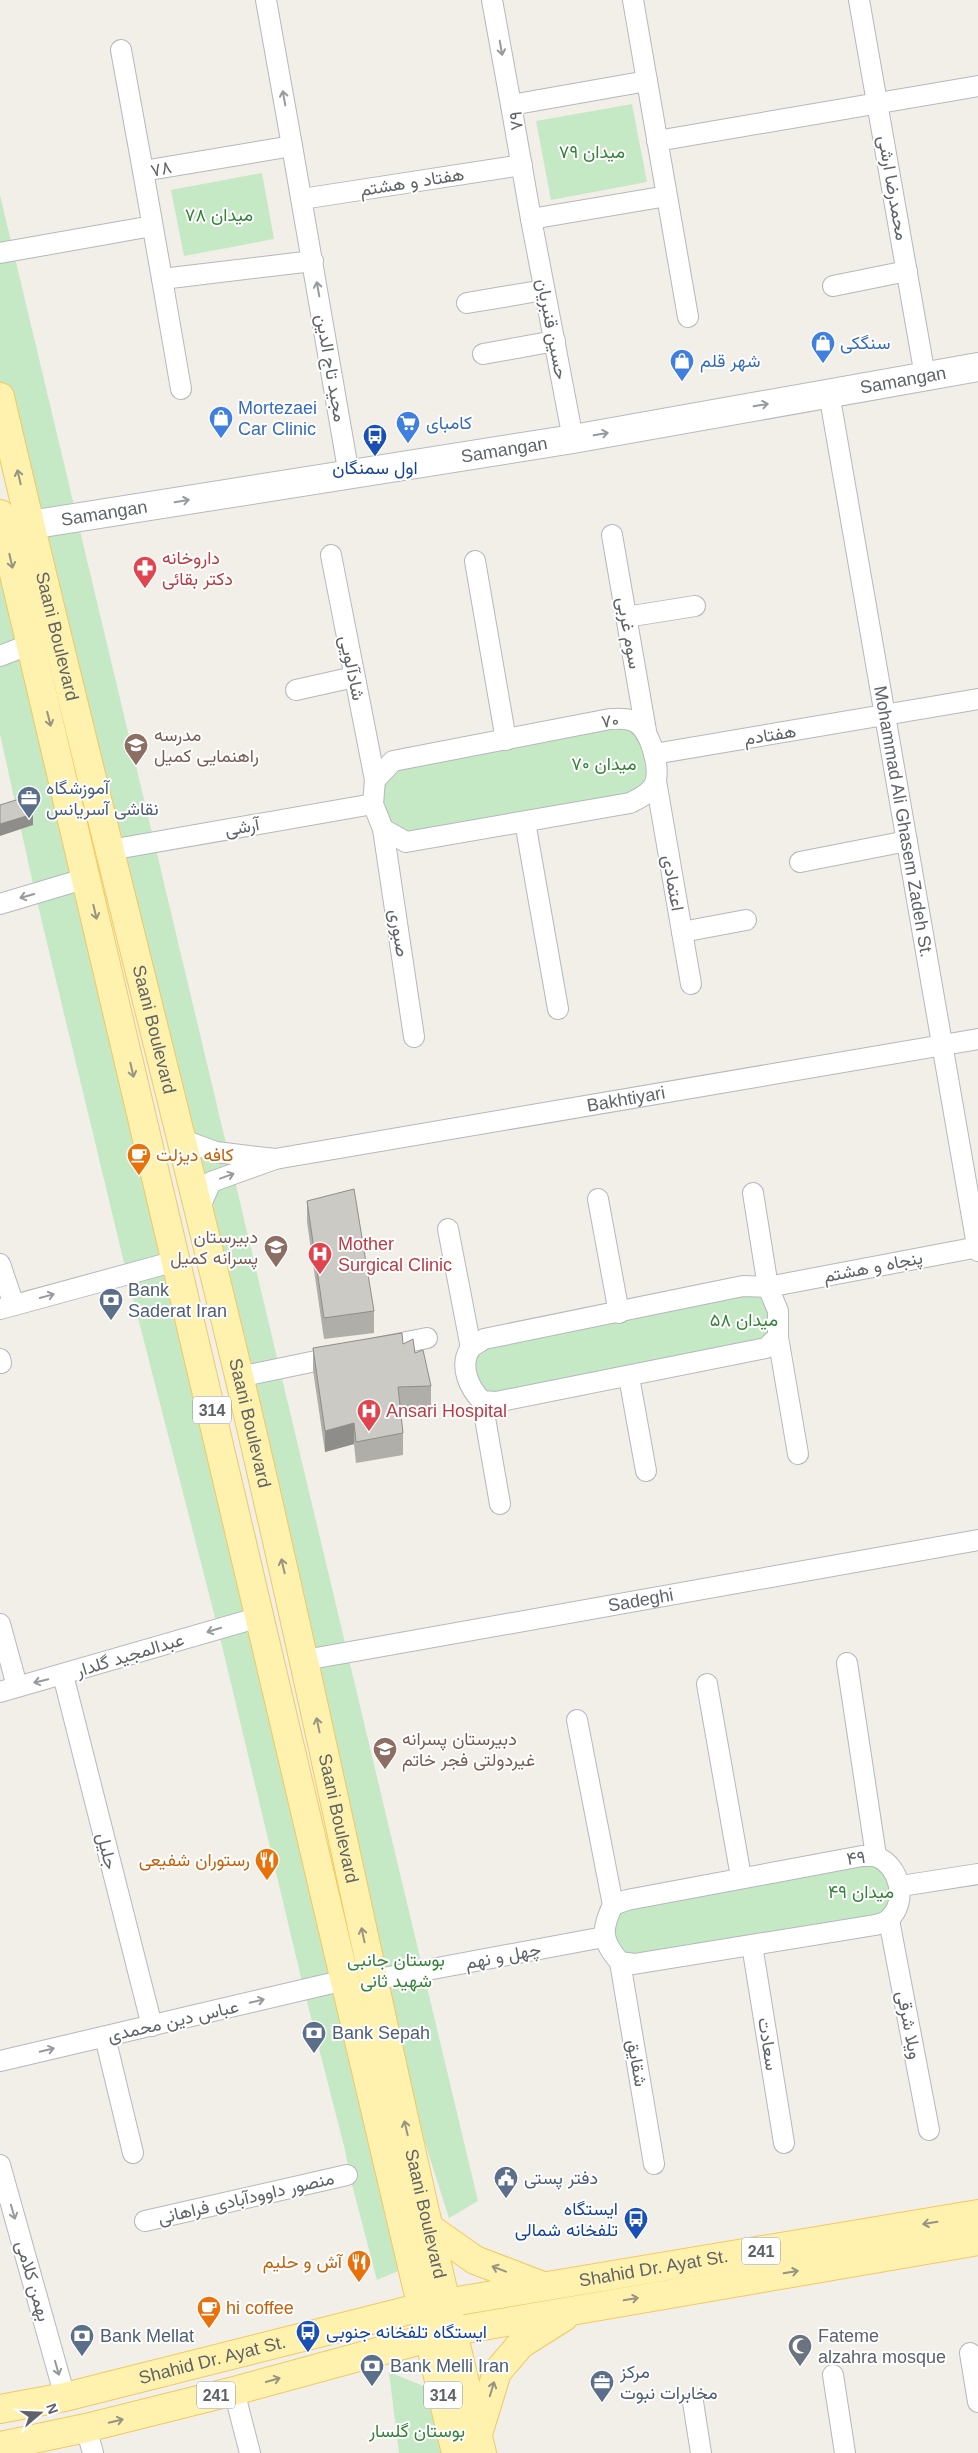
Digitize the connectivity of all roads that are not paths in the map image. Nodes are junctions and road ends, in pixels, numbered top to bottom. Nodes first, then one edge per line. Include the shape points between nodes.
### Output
1 (266, 0) edge
2 (492, 0) edge
3 (633, 0) edge
4 (859, 0) edge
5 (121, 50) dead end
6 (647, 81) junction
7 (978, 86) edge
8 (878, 103) junction
9 (511, 105) junction
10 (657, 142) junction
11 (292, 146) junction
12 (522, 165) junction
13 (143, 171) junction
14 (667, 196) junction
15 (302, 199) junction
16 (531, 219) junction
17 (152, 226) junction
18 (0, 253) edge
19 (313, 261) junction
20 (907, 271) junction
21 (162, 279) junction
22 (834, 286) dead end
23 (544, 290) junction
24 (467, 303) dead end
25 (688, 317) dead end
26 (555, 341) junction
27 (483, 354) dead end
28 (978, 367) edge
29 (925, 376) junction
30 (181, 389) dead end
31 (829, 393) junction
32 (0, 397) edge
33 (573, 439) junction
34 (349, 475) junction
35 (11, 522) edge
36 (612, 535) dead end
37 (331, 555) dead end
38 (475, 561) dead end
39 (696, 606) dead end
40 (626, 616) junction
41 (57, 636) junction
42 (31, 644) junction
43 (0, 656) edge
44 (354, 678) junction
45 (296, 690) dead end
46 (978, 699) edge
47 (885, 716) junction
48 (646, 731) junction
49 (506, 740) junction
50 (654, 754) junction
51 (375, 780) junction
52 (656, 781) junction
53 (373, 804) junction
54 (525, 822) junction
55 (383, 829) junction
56 (907, 841) junction
57 (110, 850) junction
58 (800, 862) dead end
59 (87, 878) junction
60 (0, 904) edge
61 (746, 920) dead end
62 (682, 932) junction
63 (690, 984) dead end
64 (558, 1009) dead end
65 (414, 1037) dead end
66 (978, 1039) edge
67 (942, 1045) junction
68 (180, 1140) junction
69 (275, 1159) junction
70 (752, 1193) dead end
71 (598, 1199) dead end
72 (198, 1211) junction
73 (448, 1229) dead end
74 (978, 1248) edge
75 (208, 1252) junction
76 (176, 1261) junction
77 (0, 1264) edge
78 (768, 1287) junction
79 (7, 1307) edge
80 (619, 1313) junction
81 (778, 1337) junction
82 (427, 1338) dead end
83 (471, 1348) junction
84 (239, 1377) junction
85 (629, 1377) junction
86 (482, 1401) junction
87 (798, 1454) dead end
88 (646, 1471) dead end
89 (500, 1504) dead end
90 (978, 1540) edge
91 (260, 1616) junction
92 (0, 1624) edge
93 (304, 1660) junction
94 (847, 1663) dead end
95 (63, 1675) junction
96 (707, 1684) dead end
97 (9, 1689) edge
98 (577, 1720) dead end
99 (876, 1856) junction
100 (978, 1874) edge
101 (741, 1877) junction
102 (901, 1886) junction
103 (613, 1905) junction
104 (889, 1920) junction
105 (604, 1937) junction
106 (752, 1945) junction
107 (620, 1962) junction
108 (346, 1980) junction
109 (373, 1980) junction
110 (152, 2026) junction
111 (104, 2037) junction
112 (0, 2061) edge
113 (929, 2130) dead end
114 (784, 2143) dead end
115 (133, 2153) dead end
116 (654, 2164) dead end
117 (0, 2165) edge
118 (347, 2175) dead end
119 (978, 2214) edge
120 (145, 2221) dead end
121 (428, 2227) junction
122 (978, 2241) edge
123 (545, 2287) junction
124 (435, 2305) junction
125 (583, 2308) junction
126 (442, 2334) junction
127 (970, 2353) dead end
128 (833, 2375) dead end
129 (234, 2391) junction
130 (66, 2397) junction
131 (692, 2402) dead end
132 (978, 2402) edge
133 (0, 2409) edge
134 (90, 2441) edge
135 (480, 2444) edge
136 (0, 2446) edge
137 (250, 2453) edge
138 (456, 2453) edge
139 (701, 2453) edge
140 (846, 2453) edge

11 -> 1 street
2 -> 9 street
3 - 6 street
4 - 8 street, محمدرضا ارشی
5 - 13 street
6 - 9 street, ۷۹
6 - 10 street
7 - 8 street
8 - 10 street
8 - 20 street, محمدرضا ارشی
9 - 12 street, ۷۹
10 - 14 street
11 - 13 street, ۷۸
11 - 15 street
12 - 15 street, هفتاد و هشتم
12 - 16 street, ۷۹
13 - 17 street, ۷۸
14 - 16 street
14 - 25 street
15 - 19 street
16 - 23 street, حسین قنبریان
17 - 18 street
17 - 21 street, ۷۸
19 - 21 street
34 -> 19 street, مجید تاج الدین
20 - 22 street
20 - 29 street, محمدرضا ارشی
21 - 30 street, ۷۸
23 - 24 street
23 - 26 street, حسین قنبریان
26 - 27 street
26 - 33 street, حسین قنبریان
28 - 29 main road, Samangan
29 - 31 main road, Samangan
33 -> 31 main road, Samangan
31 - 47 street, Mohammad Ali Ghasem Zadeh St.
35 -> 32 main road, Saani Boulevard / 314
33 - 34 main road, Samangan
35 -> 34 main road, Samangan
35 - 41 main road, Saani Boulevard / 314
35 -> 42 main road, Saani Boulevard / 314
36 - 40 street, سوم غربی
37 - 44 street, شادآلویی
38 - 49 street
39 - 40 street
40 - 48 street, سوم غربی
41 - 42 main road
41 - 57 main road, Saani Boulevard / 314
42 - 43 street
42 -> 59 main road, Saani Boulevard / 314
44 - 45 street
44 - 51 street, شادآلویی
46 - 47 street, هفتادم
47 - 50 street, هفتادم
47 - 56 street, Mohammad Ali Ghasem Zadeh St.
48 - 49 street, ۷۰ via 631,720 610,719
48 - 50 street, ۷۰
49 - 51 street, ۷۰ via 393,761
50 - 52 street, ۷۰
51 - 53 street
52 - 54 street via 648,794 630,803
52 - 62 street, اعتمادی
53 - 55 street
53 - 57 street, آرشی
54 - 55 street via 406,842
54 - 64 street
55 - 65 street, صبوری
56 - 58 street
56 - 67 street, Mohammad Ali Ghasem Zadeh St.
57 - 68 main road, Saani Boulevard / 314
59 -> 60 street
59 -> 76 main road, Saani Boulevard / 314
61 - 62 street
62 - 63 street, اعتمادی
66 - 67 street, Bakhtiyari
67 - 69 street, Bakhtiyari
67 - 74 street, Mohammad Ali Ghasem Zadeh St.
68 - 69 street via 216,1152
68 - 72 main road, Saani Boulevard / 314
72 -> 69 street via 212,1182
70 - 78 street
71 - 80 street
72 - 75 main road, Saani Boulevard / 314
73 - 83 street
74 - 78 street, پنجاه و هشتم
75 - 76 main road
75 - 84 main road, Saani Boulevard / 314
79 -> 76 street
76 - 91 main road, Saani Boulevard / 314
77 - 79 street
78 - 80 street via 743,1286
78 - 81 street via 778,1311
80 - 83 street via 484,1340
81 - 85 street via 766,1348 752,1352
81 - 87 street
82 - 84 street
83 - 86 street via 466,1360 466,1376 472,1391
93 -> 84 main road, Saani Boulevard / 314
85 - 86 street via 496,1402
85 - 88 street
86 - 89 street
90 - 93 street, Sadeghi
91 -> 95 street, عبدالمجید گلدار
91 - 108 main road, Saani Boulevard / 314
92 - 97 street
109 -> 93 main road, Saani Boulevard / 314
94 - 99 street
95 -> 97 street, عبدالمجید گلدار
95 - 110 street, جلیل
96 - 101 street
98 - 103 street
99 - 101 street, ۴۹
99 - 102 street, ۴۹ via 891,1866
100 - 102 street
101 - 103 street, ۴۹
102 - 104 street via 897,1907
103 - 105 street via 606,1920
104 - 106 street
104 - 113 street, ویلا شرقی
105 - 107 street via 610,1952
105 - 109 street, چهل و نهم
106 - 107 street via 634,1964
106 - 114 street, سعادت
107 - 116 street, شقایق
110 -> 108 street, عباس دین محمدی
108 - 124 main road, Saani Boulevard / 314
121 -> 109 main road, Saani Boulevard / 314
110 - 111 street, عباس دین محمدی
112 -> 111 street, عباس دین محمدی
111 - 115 street
117 -> 130 street, بهمن کلامی
118 - 120 street, منصور داوودآبادی فراهانی
119 -> 123 main road, Shahid Dr. Ayat St. / 241
123 -> 121 main road via 475,2260
121 - 124 main road, Saani Boulevard / 314
125 -> 122 main road, Shahid Dr. Ayat St. / 241
123 - 124 main road, Shahid Dr. Ayat St. / 241
124 - 126 main road, Saani Boulevard / 314
124 - 130 main road, Shahid Dr. Ayat St. / 241
125 - 126 main road, Shahid Dr. Ayat St. / 241
135 -> 125 main road via 497,2372 521,2344 549,2324
129 -> 126 main road, Shahid Dr. Ayat St. / 241
126 - 135 main road, Saani Boulevard / 314
126 - 138 main road, Saani Boulevard / 314
127 - 132 street
128 - 140 street
134 -> 129 main road, Shahid Dr. Ayat St. / 241
129 - 137 street
130 - 133 main road, Shahid Dr. Ayat St. / 241
131 - 139 street
134 - 136 main road, Shahid Dr. Ayat St. / 241

